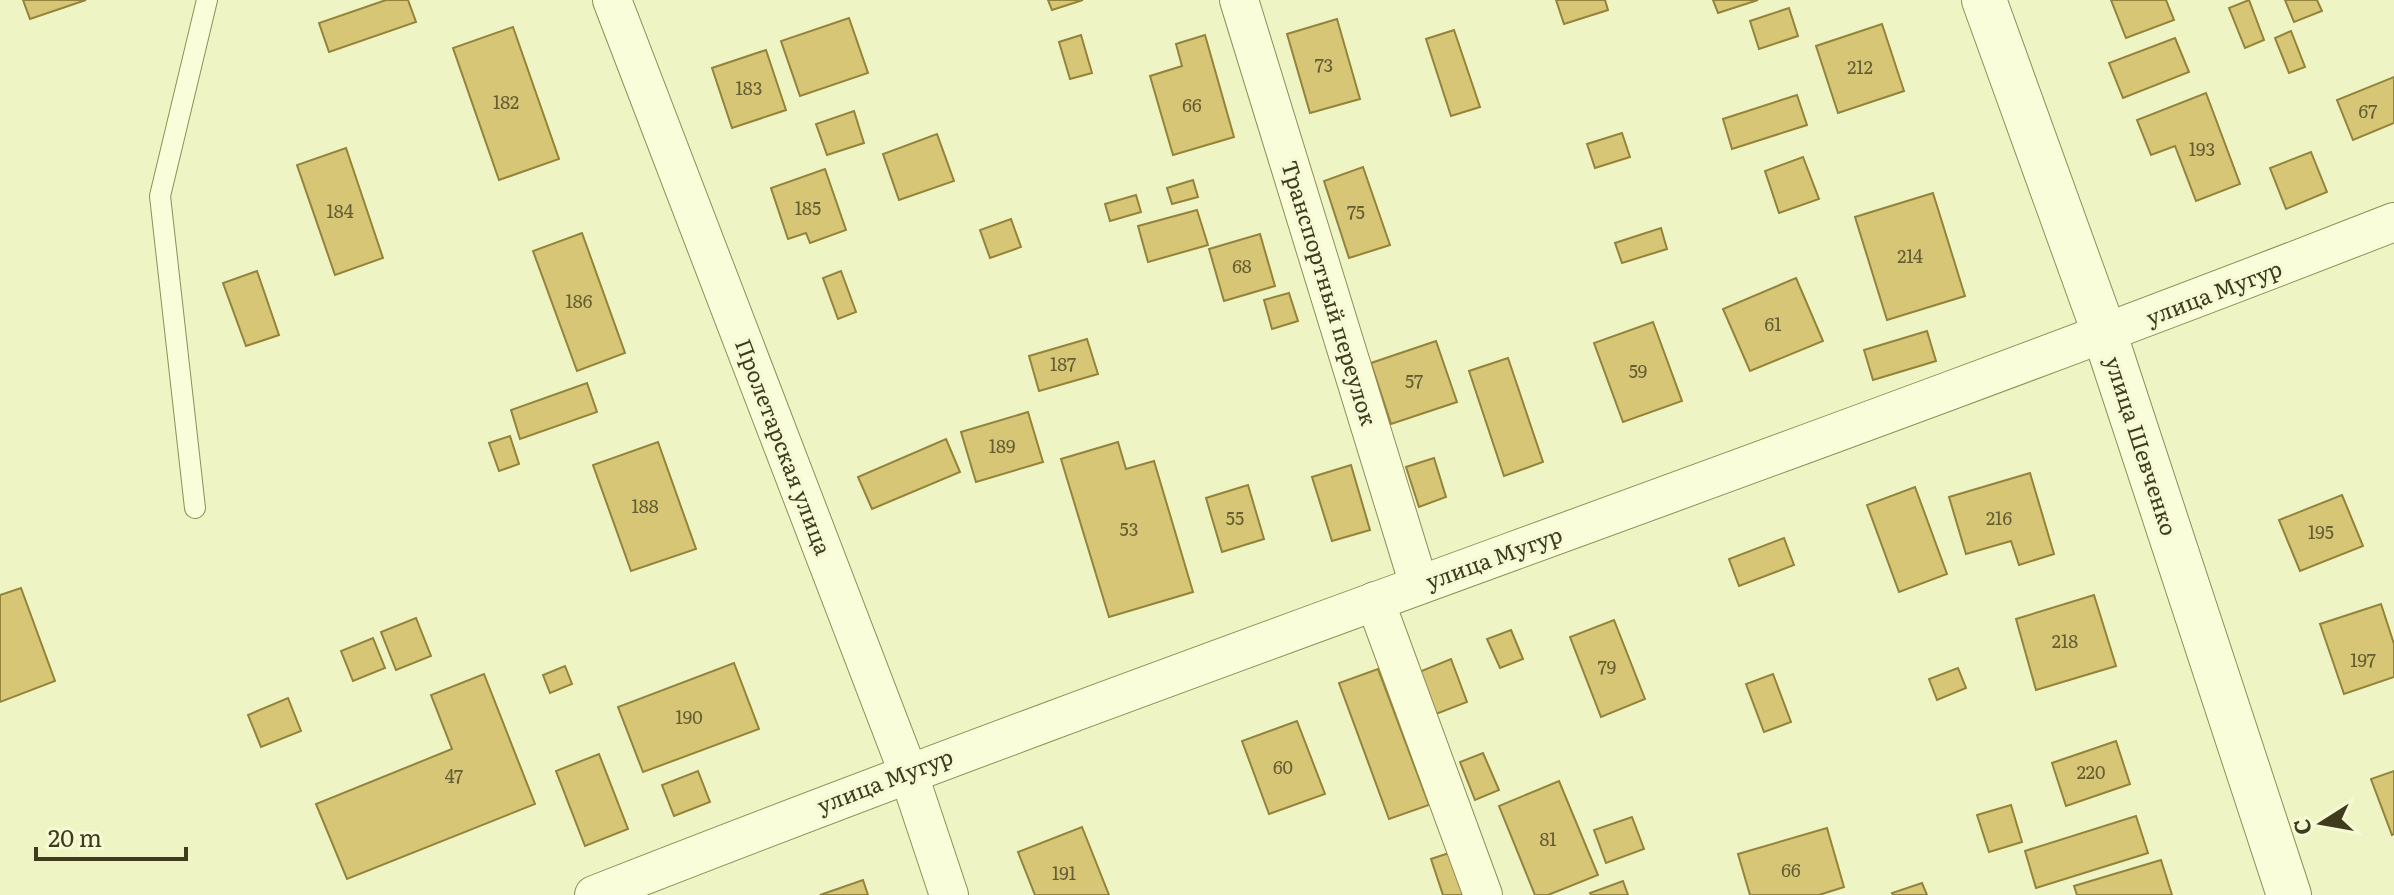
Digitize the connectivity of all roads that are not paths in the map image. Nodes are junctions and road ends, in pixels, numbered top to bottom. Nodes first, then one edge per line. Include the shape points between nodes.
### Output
1 (207, 0) edge
2 (612, 0) edge
3 (1239, 0) edge
4 (1984, 0) edge
5 (2394, 222) edge
6 (2105, 335) junction
7 (195, 508) dead end
8 (1419, 585) junction
9 (1375, 601) junction
10 (908, 772) junction
11 (594, 895) edge
12 (949, 895) edge
13 (1483, 895) edge
14 (2289, 895) edge

1 - 7 lane via 160,196
2 - 10 street, Пролетарская улица
3 - 8 street, Транспортный переулок
4 - 6 street, улица Шевченко
5 - 6 street, улица Мугур
6 - 8 street, улица Мугур
6 - 14 street, улица Шевченко
8 - 9 street, улица Мугур
9 - 10 street, улица Мугур
9 - 13 street
10 - 11 street, улица Мугур
10 - 12 street, Пролетарская улица

